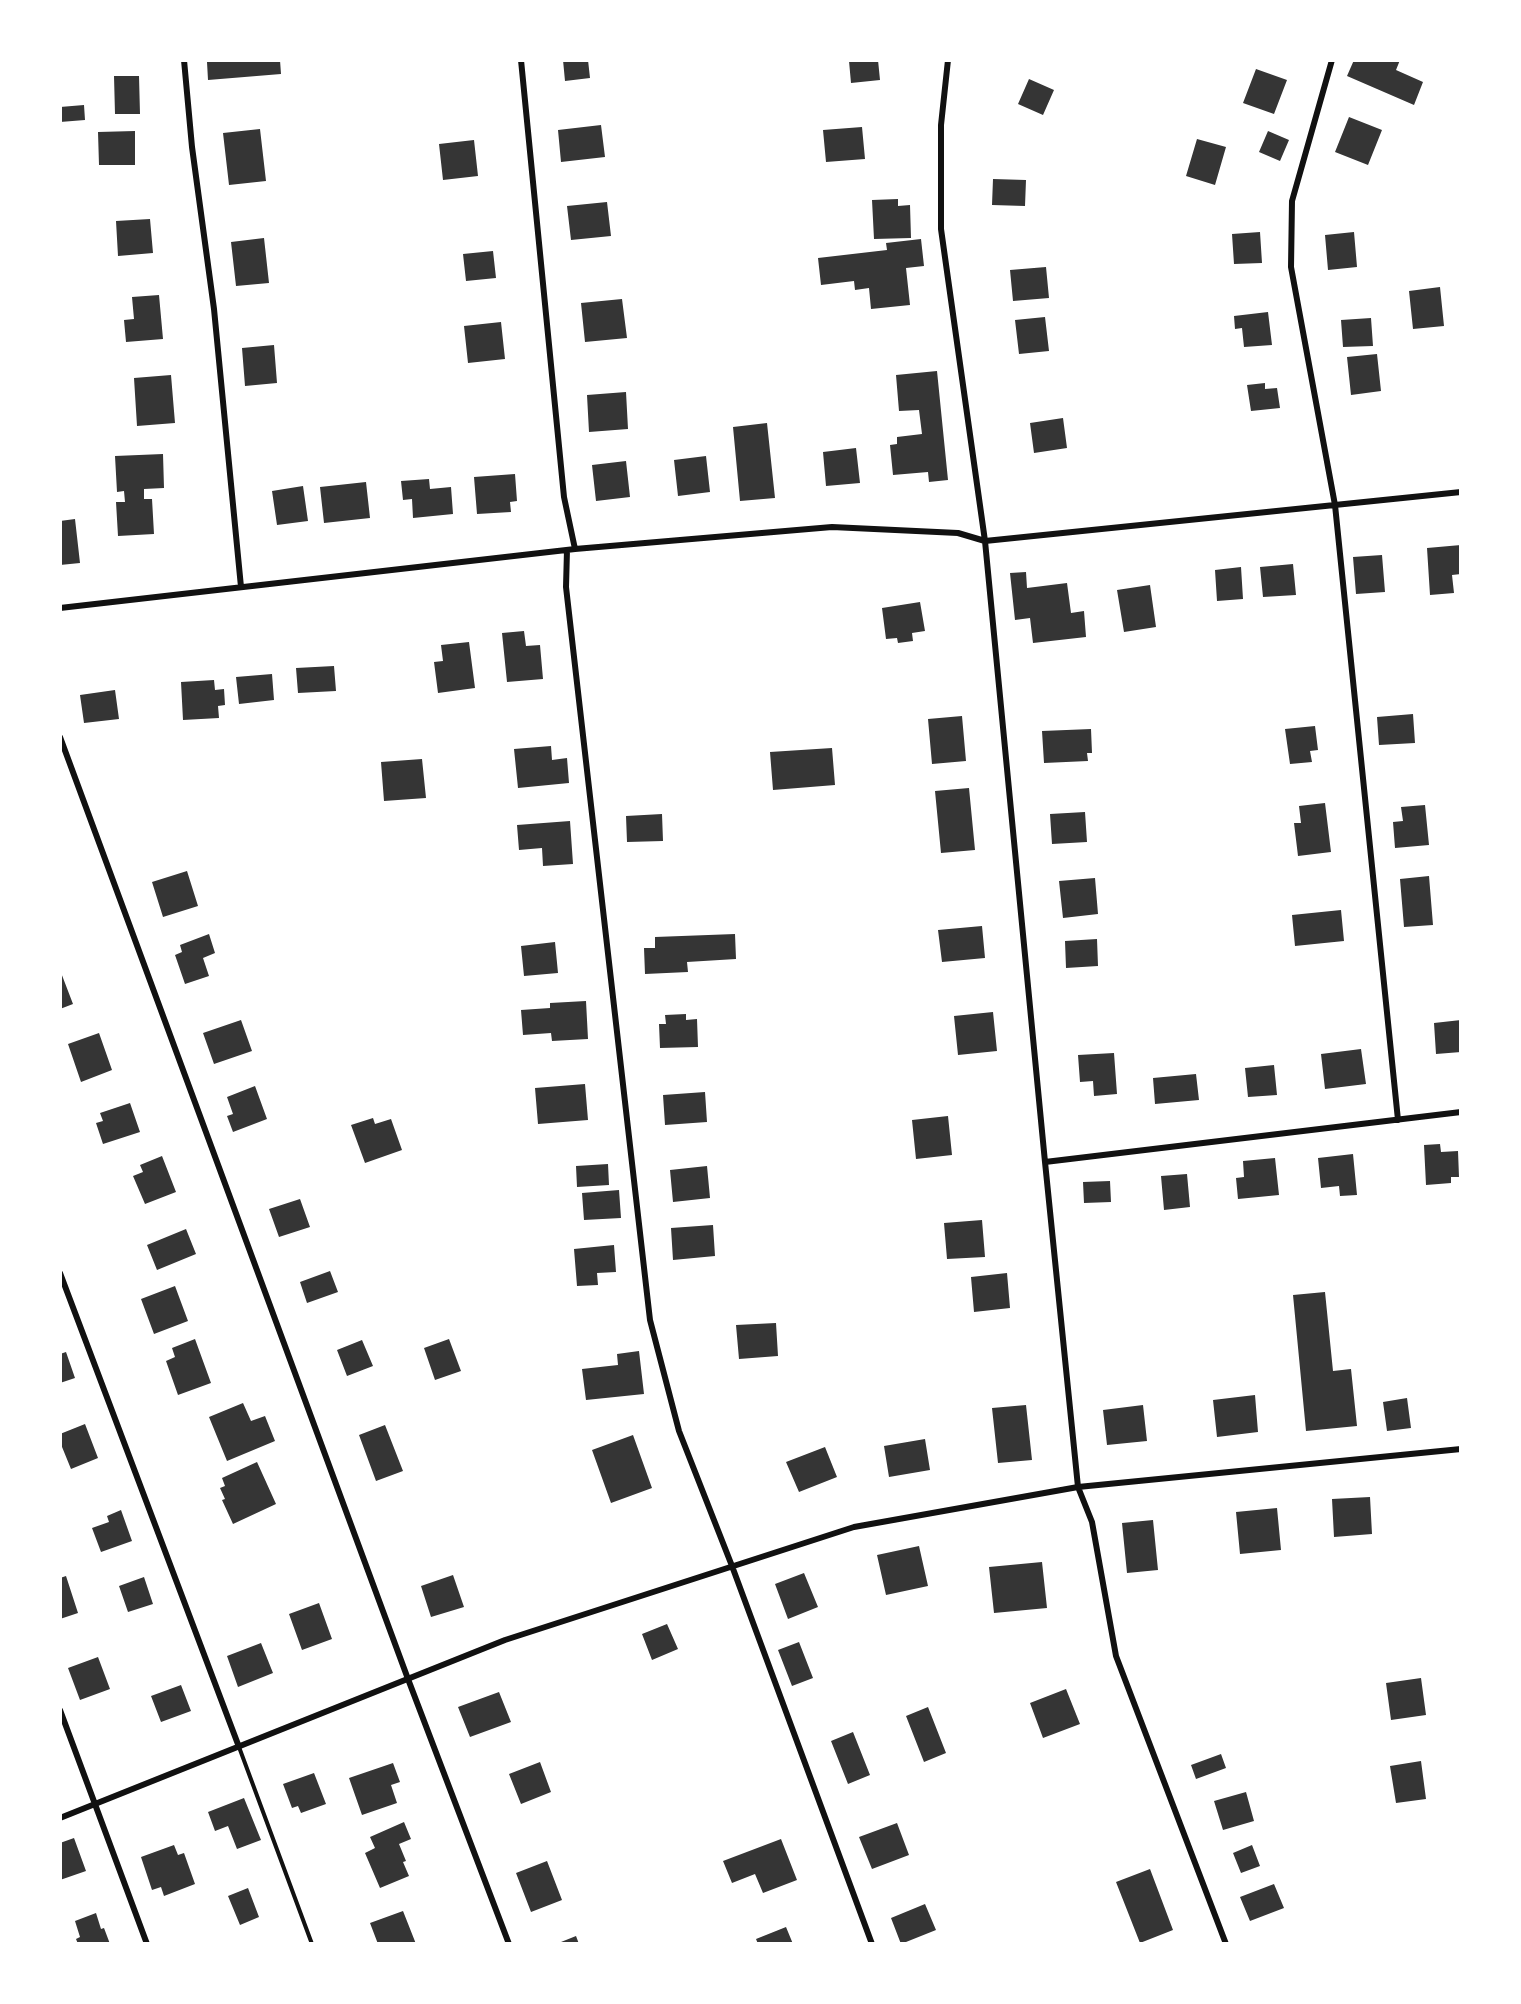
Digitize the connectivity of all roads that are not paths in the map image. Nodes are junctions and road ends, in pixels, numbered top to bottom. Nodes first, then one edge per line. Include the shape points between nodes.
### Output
1 (184, 60) edge
2 (521, 60) edge
3 (948, 60) edge
4 (1332, 60) edge
5 (1461, 492) edge
6 (1335, 506) junction
7 (985, 541) junction
8 (575, 549) junction
9 (567, 550) junction
10 (241, 587) junction
11 (60, 608) edge
12 (60, 737) edge
13 (1461, 1113) edge
14 (1398, 1120) junction
15 (1045, 1162) junction
16 (60, 1273) edge
17 (1461, 1449) edge
18 (1078, 1487) junction
19 (732, 1566) junction
20 (408, 1679) junction
21 (60, 1710) edge
22 (239, 1747) junction
23 (95, 1804) junction
24 (60, 1818) edge
25 (147, 1944) edge
26 (312, 1944) edge
27 (509, 1944) edge
28 (872, 1944) edge
29 (1226, 1944) edge

1 - 10 street via 214,309
2 - 8 street via 564,497
3 - 7 street via 941,125 941,229
4 - 6 street via 1292,201 1291,267
5 - 6 street
6 - 7 street
6 - 14 street
7 - 8 street via 958,533 832,527
7 - 15 street
8 - 9 street
9 - 10 street
9 - 19 street via 566,587 650,1320 679,1431
10 - 11 street
12 - 20 street
13 - 14 street
14 - 15 street
15 - 18 street
16 - 22 street
17 - 18 street
18 - 19 street via 854,1527
18 - 29 street via 1092,1522 1116,1656
19 - 20 street via 505,1640
19 - 28 street
20 - 22 street
20 - 27 street
21 - 23 street
22 - 23 street
22 - 26 lane
23 - 24 street
23 - 25 street

